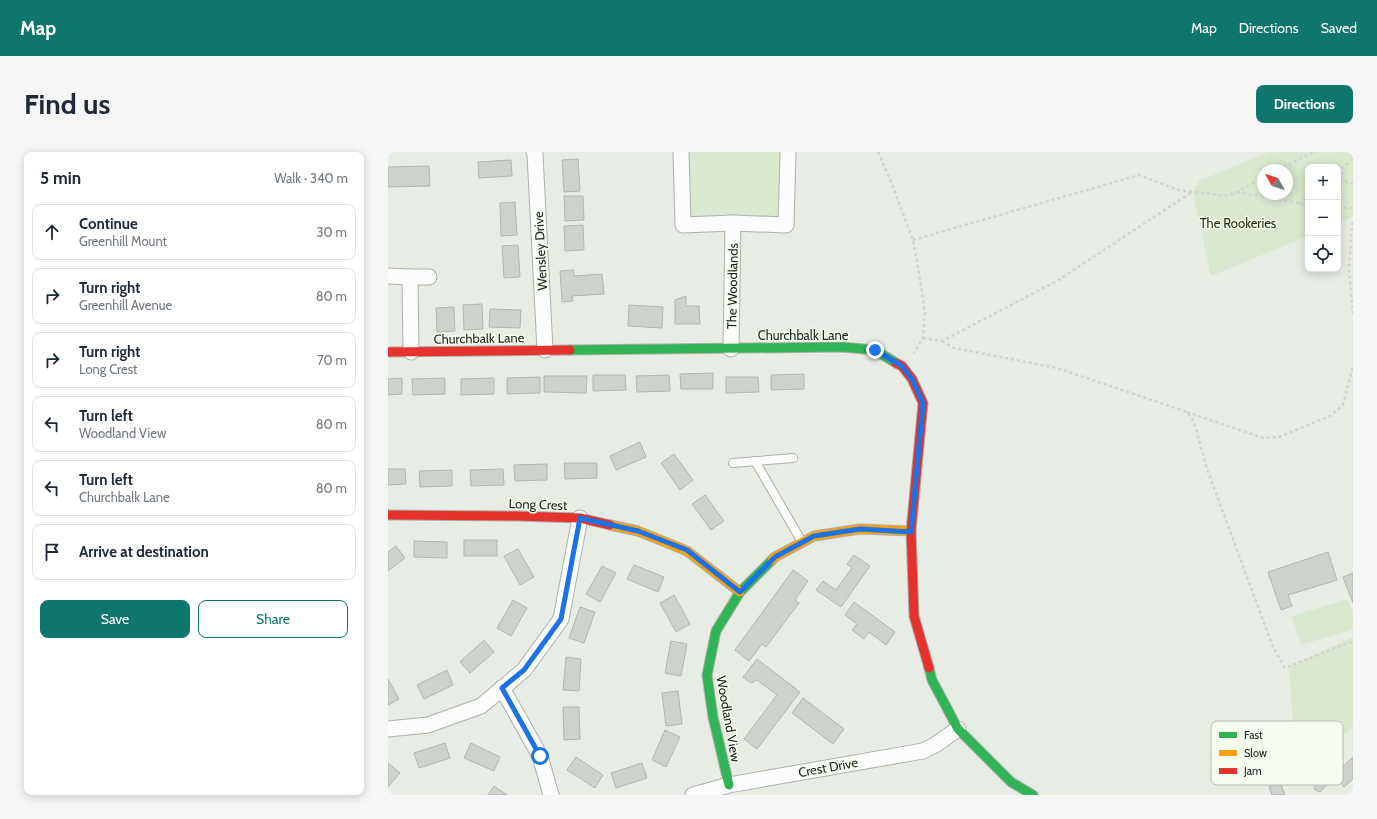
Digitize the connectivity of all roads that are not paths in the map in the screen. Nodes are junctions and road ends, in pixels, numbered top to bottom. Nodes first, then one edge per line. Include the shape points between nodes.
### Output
1 (534, 152) edge
2 (681, 152) edge
3 (788, 152) edge
4 (733, 224) junction
5 (388, 276) edge
6 (410, 277) junction
7 (429, 277) dead end
8 (731, 349) junction
9 (545, 350) junction
10 (388, 352) edge
11 (411, 352) junction
12 (793, 458) dead end
13 (755, 461) junction
14 (733, 463) dead end
15 (388, 515) edge
16 (580, 518) junction
17 (911, 532) junction
18 (803, 543) junction
19 (740, 592) junction
20 (502, 688) junction
21 (958, 729) junction
22 (388, 730) edge
23 (729, 785) junction
24 (551, 795) edge
25 (694, 795) edge
26 (1033, 795) edge

1 - 9 street, Wensley Drive
2 - 4 street, The Woodlands via 683,225
3 - 4 street, The Woodlands via 786,225
4 - 8 street, The Woodlands
5 - 6 street
6 - 7 street
6 - 11 street
8 - 9 street, Churchbalk Lane
8 - 17 street, Churchbalk Lane via 842,347 875,350 902,366 912,379 923,403
9 - 11 street, Churchbalk Lane
10 - 11 street, Churchbalk Lane
12 - 13 lane
13 - 14 lane
13 - 18 lane
15 - 16 street, Long Crest
16 - 19 street, Long Crest via 638,531 687,550
16 - 20 street via 561,619 524,670
17 - 18 street, Woodland View via 860,529 814,536
17 - 21 street, Churchbalk Lane via 914,616 932,680
18 - 19 street, Woodland View via 775,557
19 - 23 street, Woodland View via 716,631 707,675 713,717
20 - 22 street via 481,706 455,716 428,725
20 - 24 street via 540,756
21 - 23 street, Crest Drive via 923,751
21 - 26 street, Churchbalk Lane via 1010,782
23 - 25 street, Crest Drive

